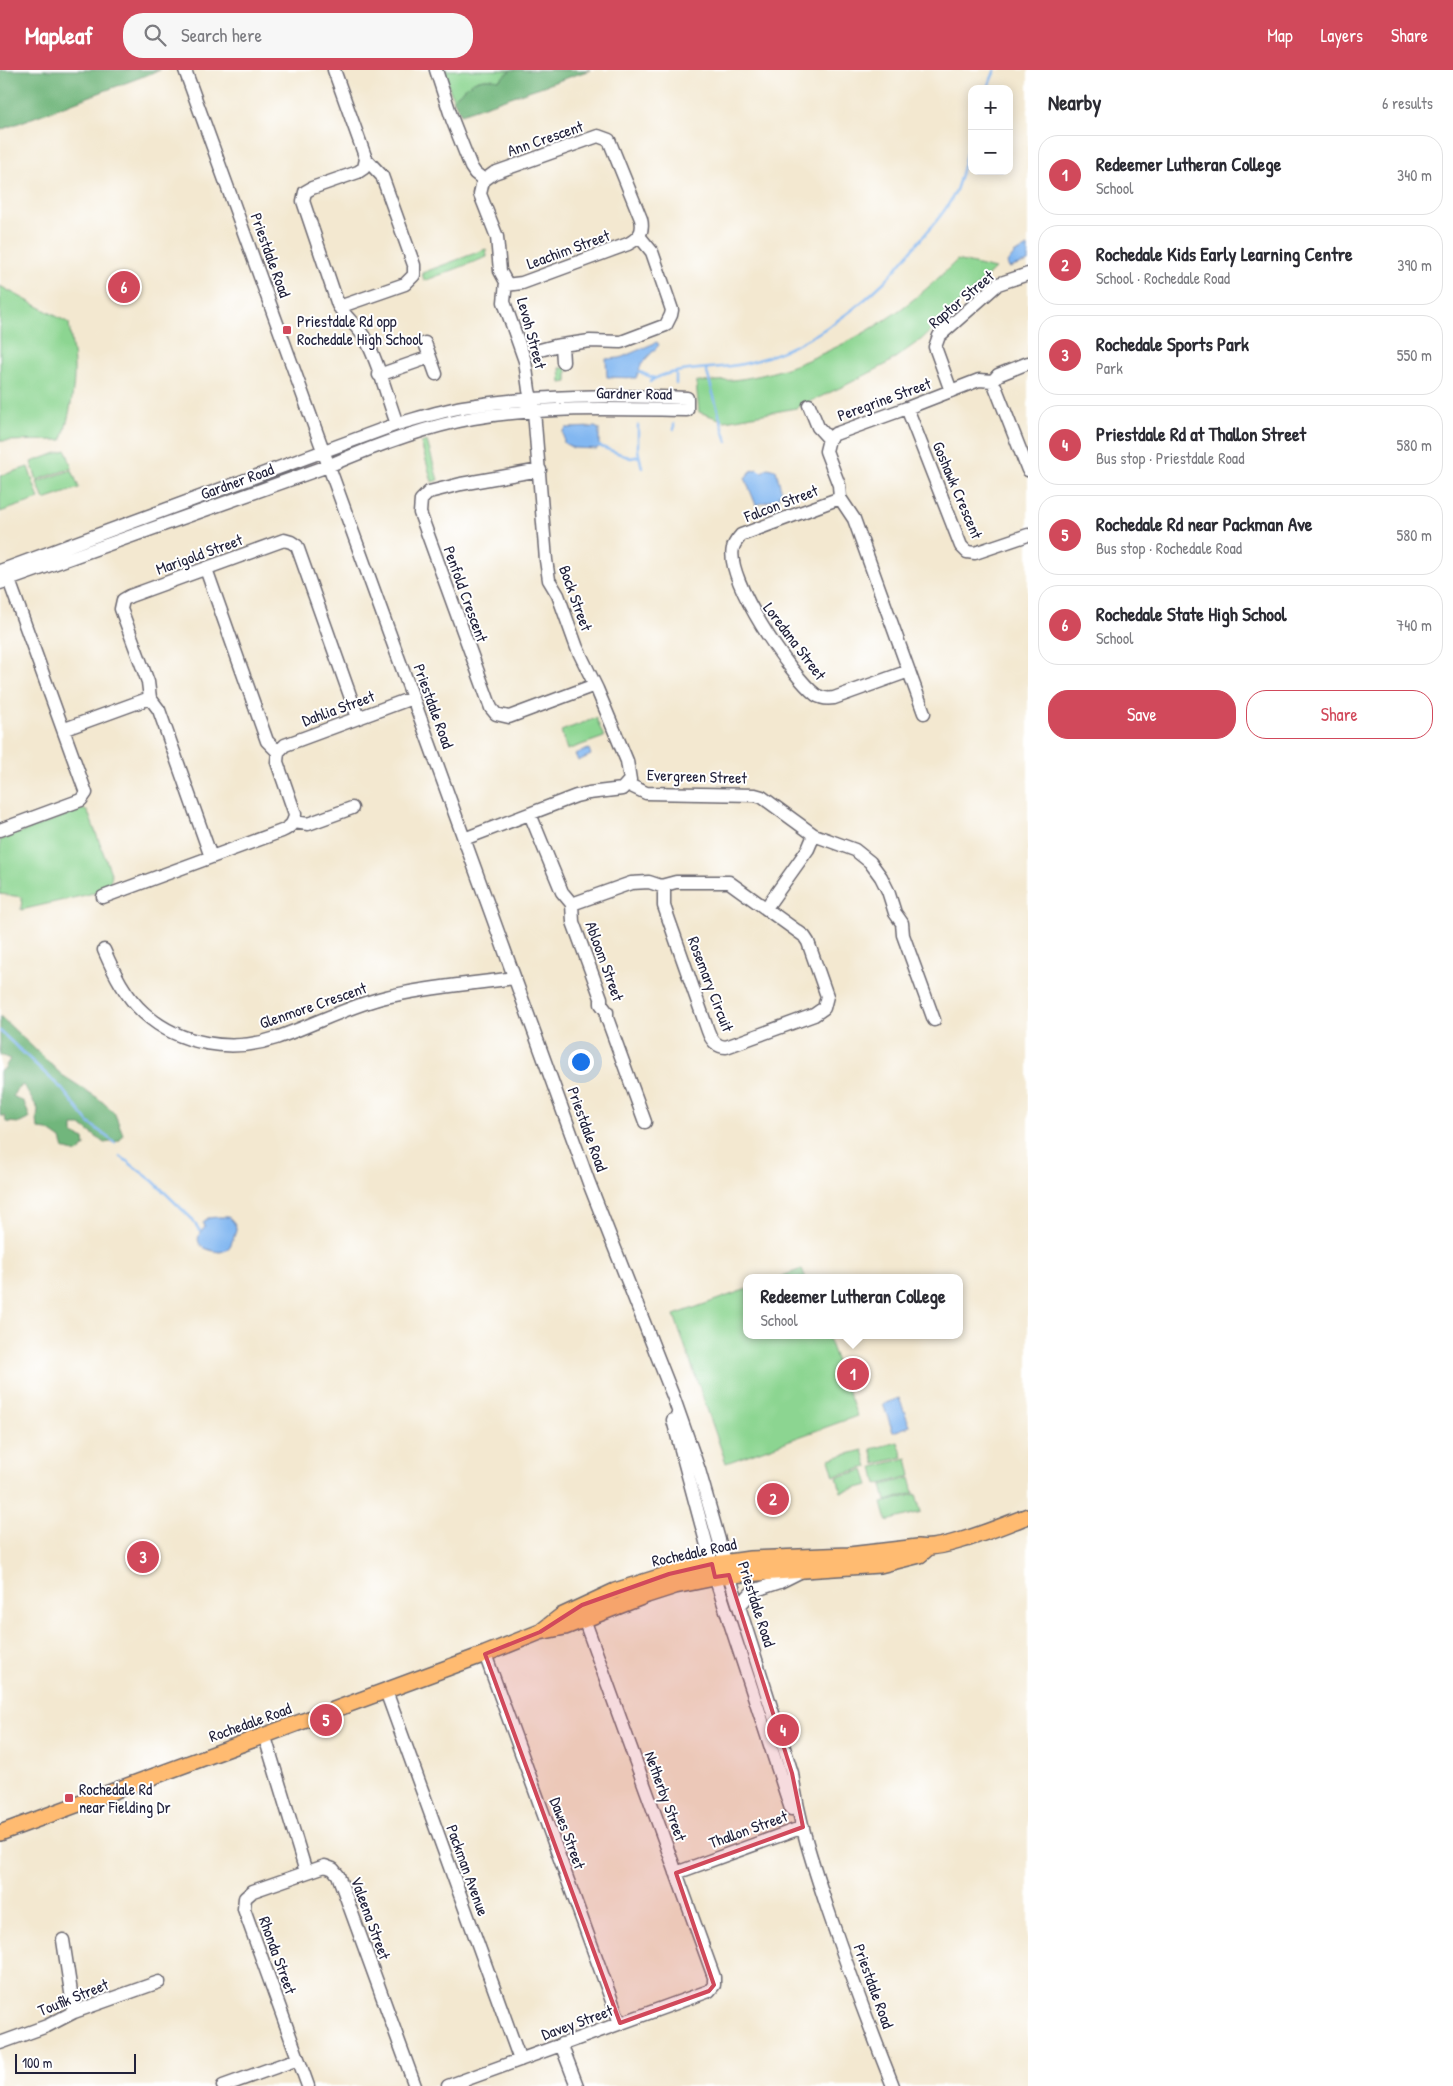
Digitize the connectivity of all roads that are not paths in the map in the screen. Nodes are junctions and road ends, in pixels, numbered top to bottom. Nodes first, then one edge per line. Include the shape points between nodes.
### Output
1 (185, 70) edge
2 (334, 70) edge
3 (436, 70) edge
4 (366, 159) junction
5 (484, 180) junction
6 (639, 236) junction
7 (1028, 274) edge
8 (506, 285) junction
9 (339, 307) junction
10 (425, 343) dead end
11 (562, 345) junction
12 (540, 350) dead end
13 (430, 357) junction
14 (563, 362) dead end
15 (1028, 363) edge
16 (436, 374) dead end
17 (379, 375) junction
18 (992, 381) junction
19 (951, 391) junction
20 (531, 398) junction
21 (809, 404) dead end
22 (907, 408) junction
23 (534, 411) junction
24 (397, 424) junction
25 (829, 439) junction
26 (323, 452) junction
27 (328, 466) junction
28 (540, 470) junction
29 (1028, 470) edge
30 (840, 498) junction
31 (1028, 535) edge
32 (736, 541) joint
33 (206, 568) junction
34 (4, 576) edge
35 (909, 671) junction
36 (596, 685) junction
37 (150, 698) junction
38 (412, 698) junction
39 (924, 713) dead end
40 (358, 718) junction
41 (65, 729) junction
42 (278, 752) junction
43 (627, 784) junction
44 (352, 808) dead end
45 (530, 814) junction
46 (294, 822) junction
47 (0, 830) edge
48 (814, 835) junction
49 (464, 839) junction
50 (211, 857) junction
51 (664, 886) junction
52 (102, 898) dead end
53 (572, 904) junction
54 (766, 908) junction
55 (104, 950) dead end
56 (514, 978) junction
57 (934, 1020) dead end
58 (645, 1122) dead end
59 (1028, 1516) edge
60 (928, 1548) junction
61 (720, 1569) junction
62 (803, 1570) junction
63 (740, 1605) junction
64 (584, 1619) junction
65 (540, 1632) junction
66 (485, 1654) junction
67 (386, 1691) junction
68 (264, 1734) junction
69 (800, 1828) junction
70 (0, 1833) edge
71 (306, 1872) junction
72 (676, 1873) junction
73 (63, 1940) dead end
74 (159, 1982) dead end
75 (714, 1985) joint
76 (74, 2012) junction
77 (620, 2023) junction
78 (0, 2043) edge
79 (562, 2044) junction
80 (298, 2059) junction
81 (520, 2060) junction
82 (223, 2086) edge
83 (308, 2086) edge
84 (415, 2086) edge
85 (448, 2086) edge
86 (577, 2086) edge
87 (893, 2086) edge

1 - 26 street, Priestdale Road
2 - 4 street
3 - 5 street via 471,167
4 - 9 street via 364,168 312,188 305,192 303,201
4 - 9 street via 382,176 414,265 414,275 405,284
5 - 6 street, Ann Crescent via 494,173 598,136 604,137 615,150 641,219
5 - 8 street, Levoh Street via 480,194 497,237 500,271
6 - 8 street, Leachim Street via 628,244 522,283
6 - 11 street via 652,252 672,310 669,321 661,328 621,342 590,341
7 - 19 street, Raptor Street via 998,284 936,341 935,347
8 - 20 street, Levoh Street via 504,302 525,361
9 - 17 street via 368,343
10 - 13 street
11 - 12 street
11 - 14 street
13 - 16 street
13 - 17 street
15 - 18 street, Peregrine Street via 998,375
17 - 24 street
18 - 19 street, Peregrine Street via 979,380
18 - 29 street
19 - 22 street, Peregrine Street
20 - 23 street, Levoh Street
20 - 23 street, Gardner Road via 617,395 687,398 687,410 582,408
20 - 24 street, Gardner Road via 461,407
21 - 25 street via 818,427
22 - 25 street, Peregrine Street
22 - 31 street, Goshawk Crescent via 961,546 976,553
23 - 27 street, Gardner Road via 444,425
23 - 28 street, Bock Street
24 - 26 street, Gardner Road
25 - 30 street, Peregrine Street via 826,451 839,485
26 - 27 street, Priestdale Road
26 - 34 street, Gardner Road
27 - 34 street, Gardner Road
27 - 38 street, Priestdale Road
28 - 36 street, Bock Street via 550,580 577,648
28 - 36 street, Penfold Crescent via 430,492 421,500 420,513 488,700 496,714 508,717
30 - 32 street, Falcon Street via 741,535
30 - 35 street, Peregrine Street via 854,519
32 - 35 street, Loredana Street via 732,550 734,560 752,610 771,641 816,695 834,698
33 - 37 street, Marigold Street via 123,600 121,609 148,682
33 - 40 street, Marigold Street via 284,540 297,546
33 - 42 street via 268,741
34 - 41 street
35 - 39 street, Peregrine Street
36 - 43 street, Bock Street via 627,761 630,780
37 - 41 street
37 - 50 street via 159,710
38 - 40 street, Dahlia Street
38 - 49 street, Priestdale Road
40 - 42 street, Dahlia Street via 285,745
41 - 47 street via 86,788 85,797
42 - 46 street via 277,762 295,814
43 - 45 street, Evergreen Street via 622,790 576,796
43 - 48 street, Evergreen Street via 646,793 755,794
44 - 46 street via 308,824
45 - 49 street, Evergreen Street
45 - 53 street, Abloom Street via 562,892
46 - 50 street via 290,828
48 - 54 street via 808,849
48 - 57 street, Evergreen Street via 855,850 881,877 902,923 903,935
49 - 56 street, Priestdale Road
50 - 52 street
51 - 53 street, Rosemary Circuit via 649,882 631,883
51 - 54 street, Rosemary Circuit via 676,882 730,882
51 - 54 street, Rosemary Circuit via 664,906 708,1031 721,1047 821,1012 827,1002 808,942
53 - 58 street, Abloom Street via 573,922
55 - 56 street, Glenmore Crescent via 126,993 145,1014 180,1035 208,1045 236,1046 274,1039 386,997
56 - 61 street, Priestdale Road via 607,1231 673,1396 696,1462
59 - 60 main road, Rochedale Road
60 - 61 main road, Rochedale Road via 849,1555 750,1558
60 - 62 main road, Rochedale Road via 920,1556 880,1565
61 - 62 main road, Rochedale Road
61 - 63 street, Priestdale Road
61 - 64 main road, Rochedale Road
61 - 65 main road, Rochedale Road via 669,1574 616,1591 561,1616
61 - 69 street, Priestdale Road
62 - 63 street via 753,1591
63 - 69 street, Priestdale Road via 792,1773
64 - 65 main road, Rochedale Road
64 - 72 street, Netherby Street
65 - 66 main road, Rochedale Road
66 - 67 main road, Rochedale Road
66 - 77 street, Dawes Street
67 - 68 main road, Rochedale Road
67 - 81 street, Packman Avenue
68 - 70 main road, Rochedale Road
68 - 71 street
69 - 72 street, Thallon Street
69 - 87 street, Priestdale Road via 846,1966
71 - 80 street, Rhonda Street via 253,1891 245,1898 244,1909
71 - 84 street, Valeena Street via 325,1866 338,1875
72 - 75 street, Netherby Street
73 - 76 street
74 - 76 street, Toufik Street
75 - 77 street, Davey Street via 709,1991
76 - 78 street, Toufik Street
77 - 79 street, Davey Street
79 - 81 street, Davey Street
79 - 86 street
80 - 82 street
80 - 83 street, Rhonda Street
81 - 85 street, Davey Street

